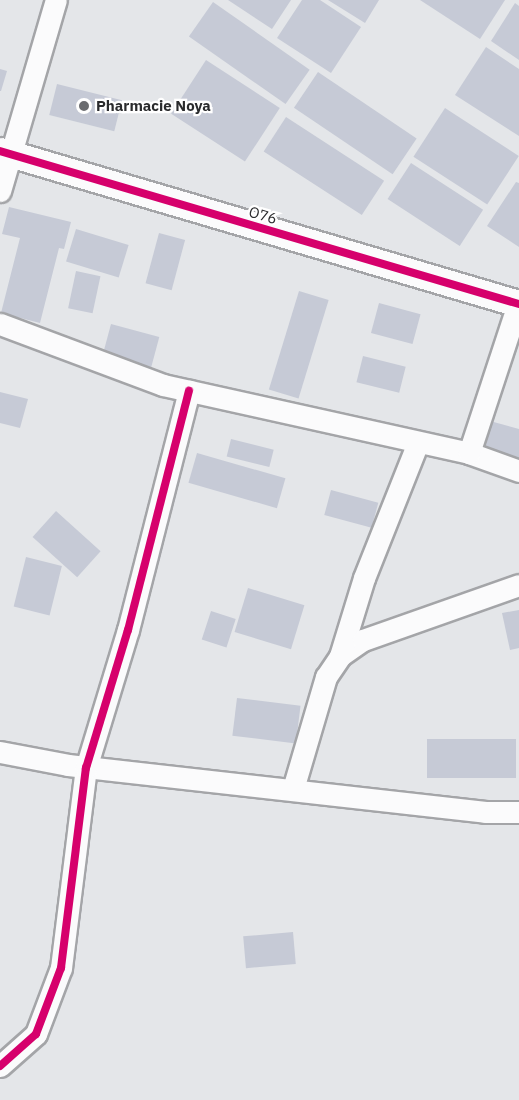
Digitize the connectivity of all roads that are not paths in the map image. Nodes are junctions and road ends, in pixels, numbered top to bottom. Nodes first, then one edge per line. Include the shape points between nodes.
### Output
1 (56, 0) edge
2 (6, 153) edge
3 (0, 191) edge
4 (519, 304) edge
5 (0, 324) edge
6 (189, 391) junction
7 (418, 442) junction
8 (469, 453) junction
9 (519, 471) edge
10 (519, 585) edge
11 (340, 656) junction
12 (0, 752) edge
13 (86, 768) junction
14 (293, 789) junction
15 (519, 812) edge
16 (0, 1066) edge

1 - 2 street
2 - 3 street
2 - 4 street, O76
4 - 8 street
5 - 6 street via 163,386
6 - 7 street
6 - 13 street via 128,630
7 - 8 street
7 - 11 street via 364,578
8 - 9 street
10 - 11 street via 363,640
11 - 14 street via 326,677
12 - 13 street
13 - 14 street
13 - 16 street via 61,968 36,1034
14 - 15 street via 485,812

